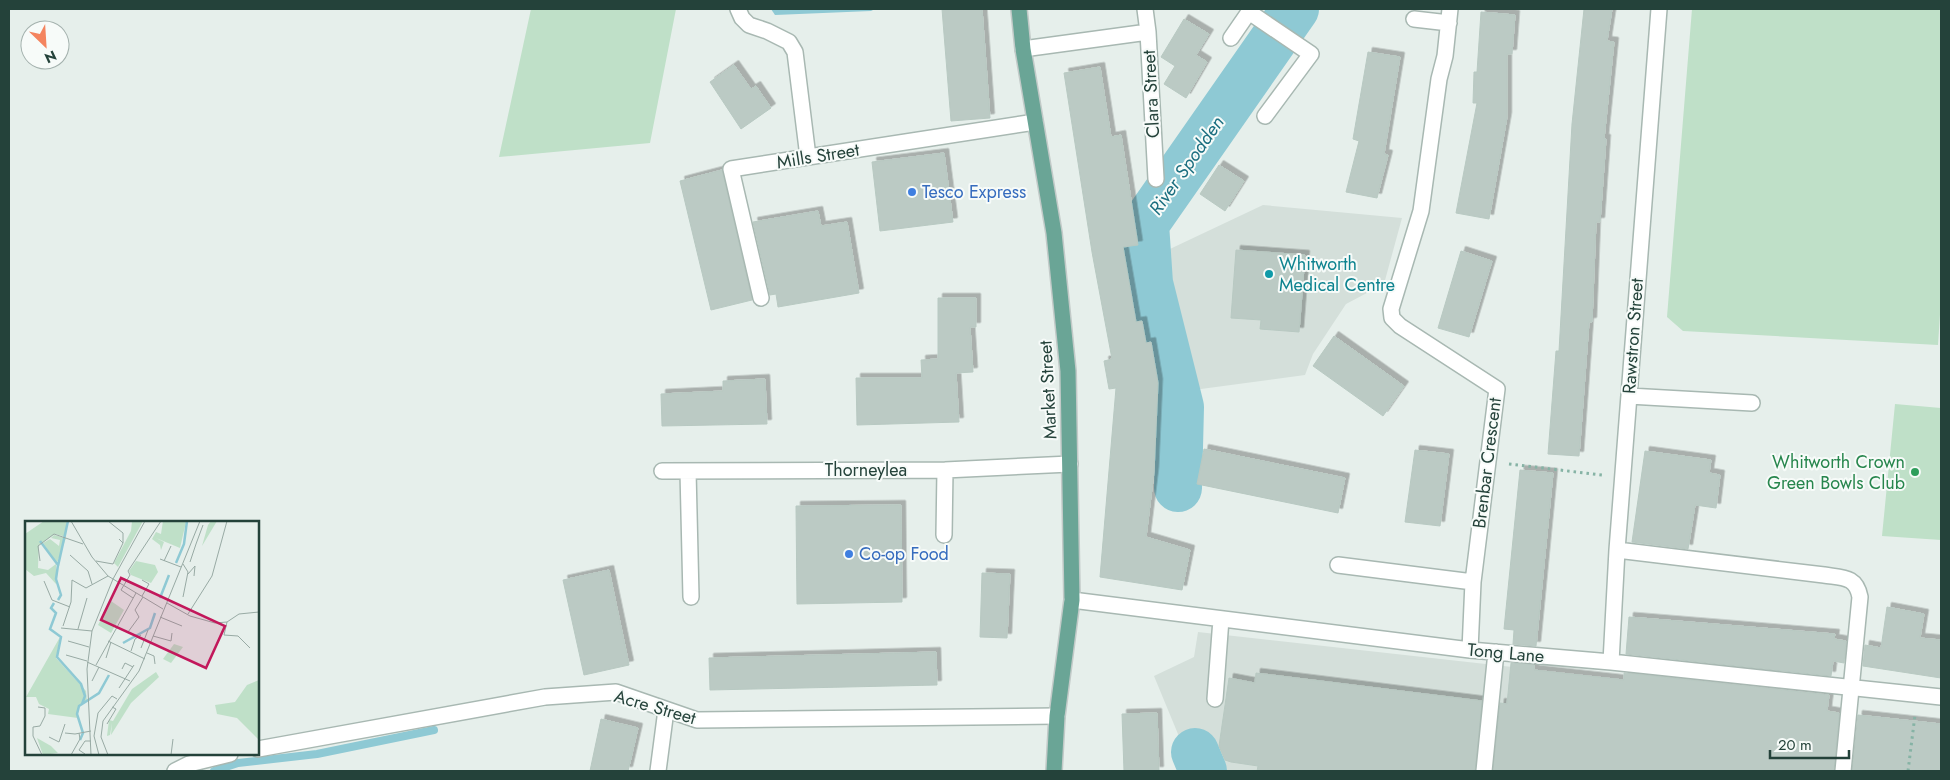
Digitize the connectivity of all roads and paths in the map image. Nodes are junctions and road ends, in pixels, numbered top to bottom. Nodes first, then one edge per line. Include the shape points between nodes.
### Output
1 (738, 9) edge
2 (1019, 9) edge
3 (1145, 9) edge
4 (1659, 9) edge
5 (1250, 10) edge
6 (1450, 16) edge
7 (1414, 19) dead end
8 (1148, 32) junction
9 (1231, 38) dead end
10 (1023, 49) junction
11 (1266, 116) dead end
12 (1035, 122) junction
13 (808, 157) junction
14 (1156, 179) dead end
15 (761, 298) dead end
16 (1629, 396) junction
17 (1752, 403) dead end
18 (1488, 462) junction
19 (1070, 464) junction
20 (946, 470) junction
21 (662, 471) dead end
22 (688, 471) junction
23 (1622, 478) junction
24 (944, 535) dead end
25 (1617, 550) junction
26 (1338, 565) dead end
27 (1473, 582) junction
28 (691, 597) dead end
29 (1072, 600) junction
30 (1221, 620) junction
31 (1470, 650) junction
32 (1496, 652) junction
33 (1610, 662) junction
34 (1852, 689) junction
35 (1917, 695) junction
36 (1941, 697) edge
37 (1215, 699) dead end
38 (666, 710) junction
39 (1057, 716) junction
40 (259, 749) edge
41 (226, 755) edge
42 (175, 771) edge
43 (658, 771) edge
44 (1054, 771) edge
45 (1484, 771) edge
46 (1843, 771) edge
47 (1908, 771) edge

1 - 13 street via 749,25 789,42 795,52
2 - 10 main road, Market Street
3 - 8 street, Clara Street
4 - 16 street, Rawstron Street
5 - 9 street
5 - 11 street via 1311,54
6 - 7 street
6 - 18 street, Brenbar Crescent via 1421,211 1391,309 1392,318 1400,326 1497,389
8 - 10 street
8 - 14 street, Clara Street
10 - 12 main road, Market Street
12 - 13 street, Mills Street
12 - 19 main road, Market Street via 1054,233 1068,371
13 - 15 street, Mills Street via 731,169
16 - 17 street
16 - 23 street, Rawstron Street
18 - 23 path
18 - 27 street, Brenbar Crescent
19 - 20 street, Thorneylea
19 - 29 main road, Market Street
20 - 22 street, Thorneylea
20 - 24 street
21 - 22 street, Thorneylea
22 - 28 street
23 - 25 street, Rawstron Street
25 - 33 street, Rawstron Street
25 - 34 street via 1851,580 1858,586 1860,597
26 - 27 street
27 - 31 street, Brenbar Crescent
29 - 30 street, Tong Lane
29 - 39 main road, Market Street
30 - 31 street, Tong Lane
30 - 37 street
31 - 32 street, Tong Lane
32 - 33 street, Tong Lane
32 - 45 street
33 - 34 street, Tong Lane
34 - 35 street, Tong Lane
34 - 46 street
35 - 36 street, Tong Lane
35 - 47 path
38 - 39 street, Acre Street via 697,720
38 - 40 street, Acre Street via 616,692 545,698
38 - 43 street
39 - 44 main road, Market Street
41 - 42 street

